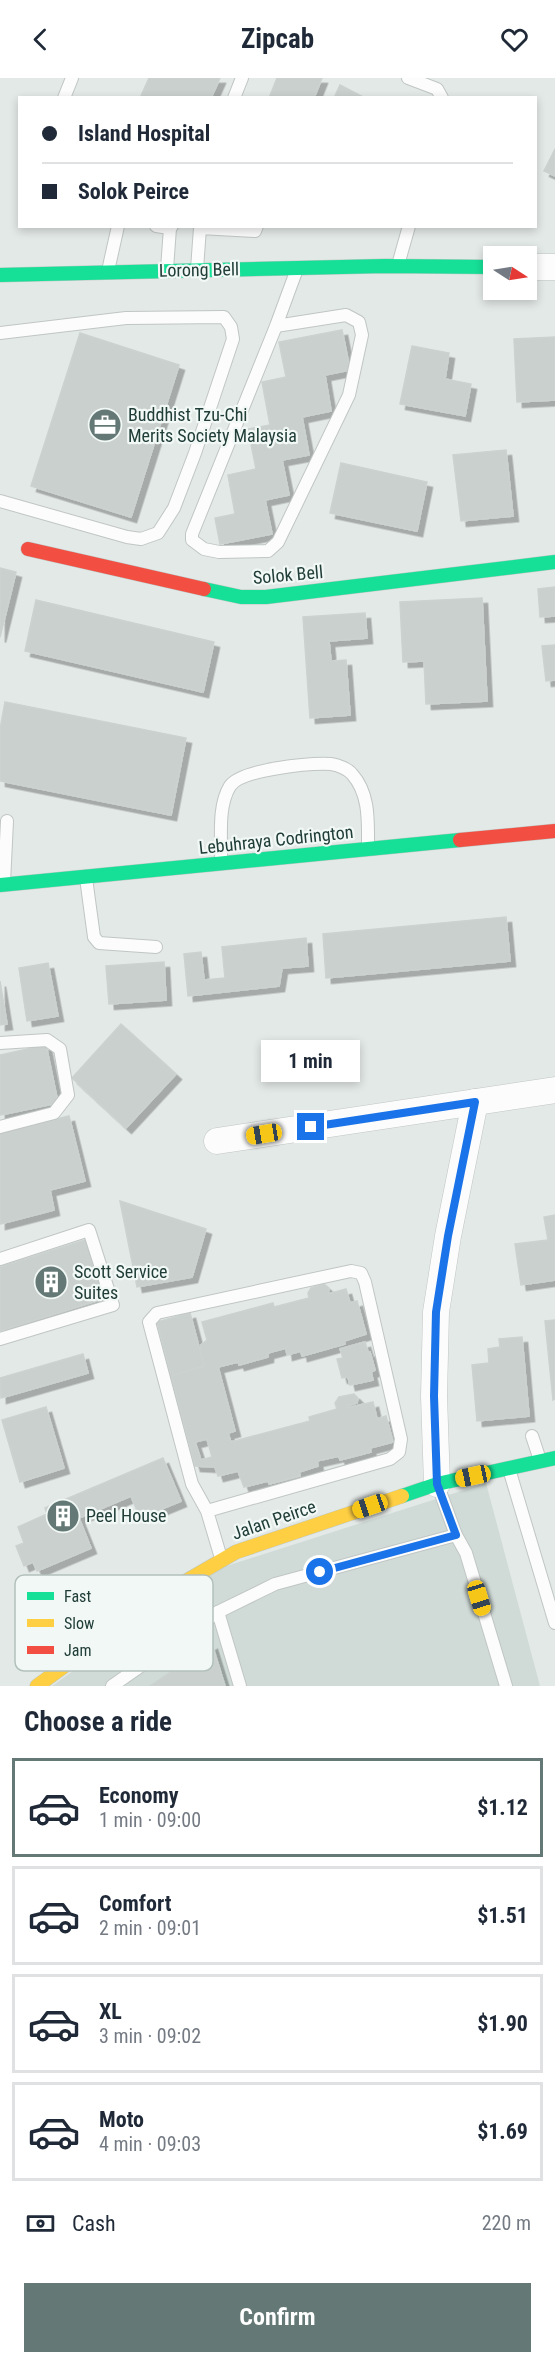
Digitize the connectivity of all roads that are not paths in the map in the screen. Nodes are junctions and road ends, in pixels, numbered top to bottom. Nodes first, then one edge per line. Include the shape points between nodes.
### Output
1 (72, 78) edge
2 (242, 78) edge
3 (408, 78) edge
4 (65, 96) edge
5 (235, 96) edge
6 (441, 96) edge
7 (118, 228) edge
8 (171, 228) edge
9 (200, 228) edge
10 (200, 228) edge
11 (256, 228) edge
12 (408, 228) edge
13 (398, 266) junction
14 (483, 267) edge
15 (537, 267) edge
16 (555, 267) edge
17 (297, 268) junction
18 (197, 270) junction
19 (166, 271) junction
20 (107, 272) junction
21 (0, 275) edge
22 (276, 326) junction
23 (0, 333) edge
24 (0, 501) edge
25 (28, 549) dead end
26 (555, 562) edge
27 (7, 821) dead end
28 (555, 831) edge
29 (368, 849) junction
30 (221, 863) junction
31 (86, 877) junction
32 (2, 885) edge
33 (156, 947) dead end
34 (0, 1043) edge
35 (555, 1090) edge
36 (475, 1102) junction
37 (0, 1127) edge
38 (218, 1141) dead end
39 (0, 1259) edge
40 (0, 1339) edge
41 (532, 1436) dead end
42 (555, 1458) edge
43 (541, 1461) junction
44 (508, 1468) junction
45 (437, 1484) junction
46 (207, 1511) junction
47 (456, 1535) junction
48 (222, 1560) junction
49 (196, 1575) edge
50 (218, 1612) junction
51 (213, 1615) edge
52 (555, 1623) edge
53 (58, 1671) edge
54 (133, 1671) edge
55 (37, 1686) edge
56 (112, 1686) edge
57 (240, 1686) edge
58 (506, 1686) edge

1 - 4 lane
2 - 5 lane
3 - 6 lane via 437,89
7 - 20 lane
8 - 19 lane
9 - 11 lane
10 - 18 lane
12 - 13 lane
13 - 14 street, Lorong Bell
13 - 17 street, Lorong Bell
15 - 16 street
17 - 18 street, Lorong Bell
17 - 22 lane
18 - 19 street, Lorong Bell
19 - 20 street, Lorong Bell
20 - 21 street, Lorong Bell
22 - 22 lane via 192,534 192,540 204,549 268,551 278,542 349,394 362,335 359,322 346,315
23 - 24 lane via 126,318 224,317 233,339 174,508 158,533 141,539 127,537
25 - 26 street, Solok Bell via 241,597
27 - 32 lane
28 - 29 street, Lebuhraya Codrington
29 - 30 street, Lebuhraya Codrington
29 - 30 lane via 368,813 362,787 350,771 334,764 267,770 245,775 232,784 223,801
30 - 31 street, Lebuhraya Codrington
31 - 32 street, Lebuhraya Codrington
31 - 33 lane via 94,937 99,943
34 - 37 lane via 47,1040 60,1049 68,1095 54,1113
35 - 36 street
36 - 38 street
36 - 45 street via 436,1312
39 - 40 lane via 89,1230 113,1305
41 - 43 lane
42 - 43 street, Jalan Peirce
43 - 44 street, Jalan Peirce
44 - 45 street, Jalan Peirce
44 - 52 lane
45 - 47 lane
45 - 48 street, Jalan Peirce
46 - 46 lane via 192,1484 149,1322 152,1316 351,1272 361,1274 401,1439 399,1452 390,1459
46 - 48 lane
47 - 50 lane via 275,1584
47 - 58 lane via 466,1553
48 - 49 street, Jalan Peirce
50 - 51 lane
50 - 57 lane
53 - 55 street, Jalan Peirce
54 - 56 lane

